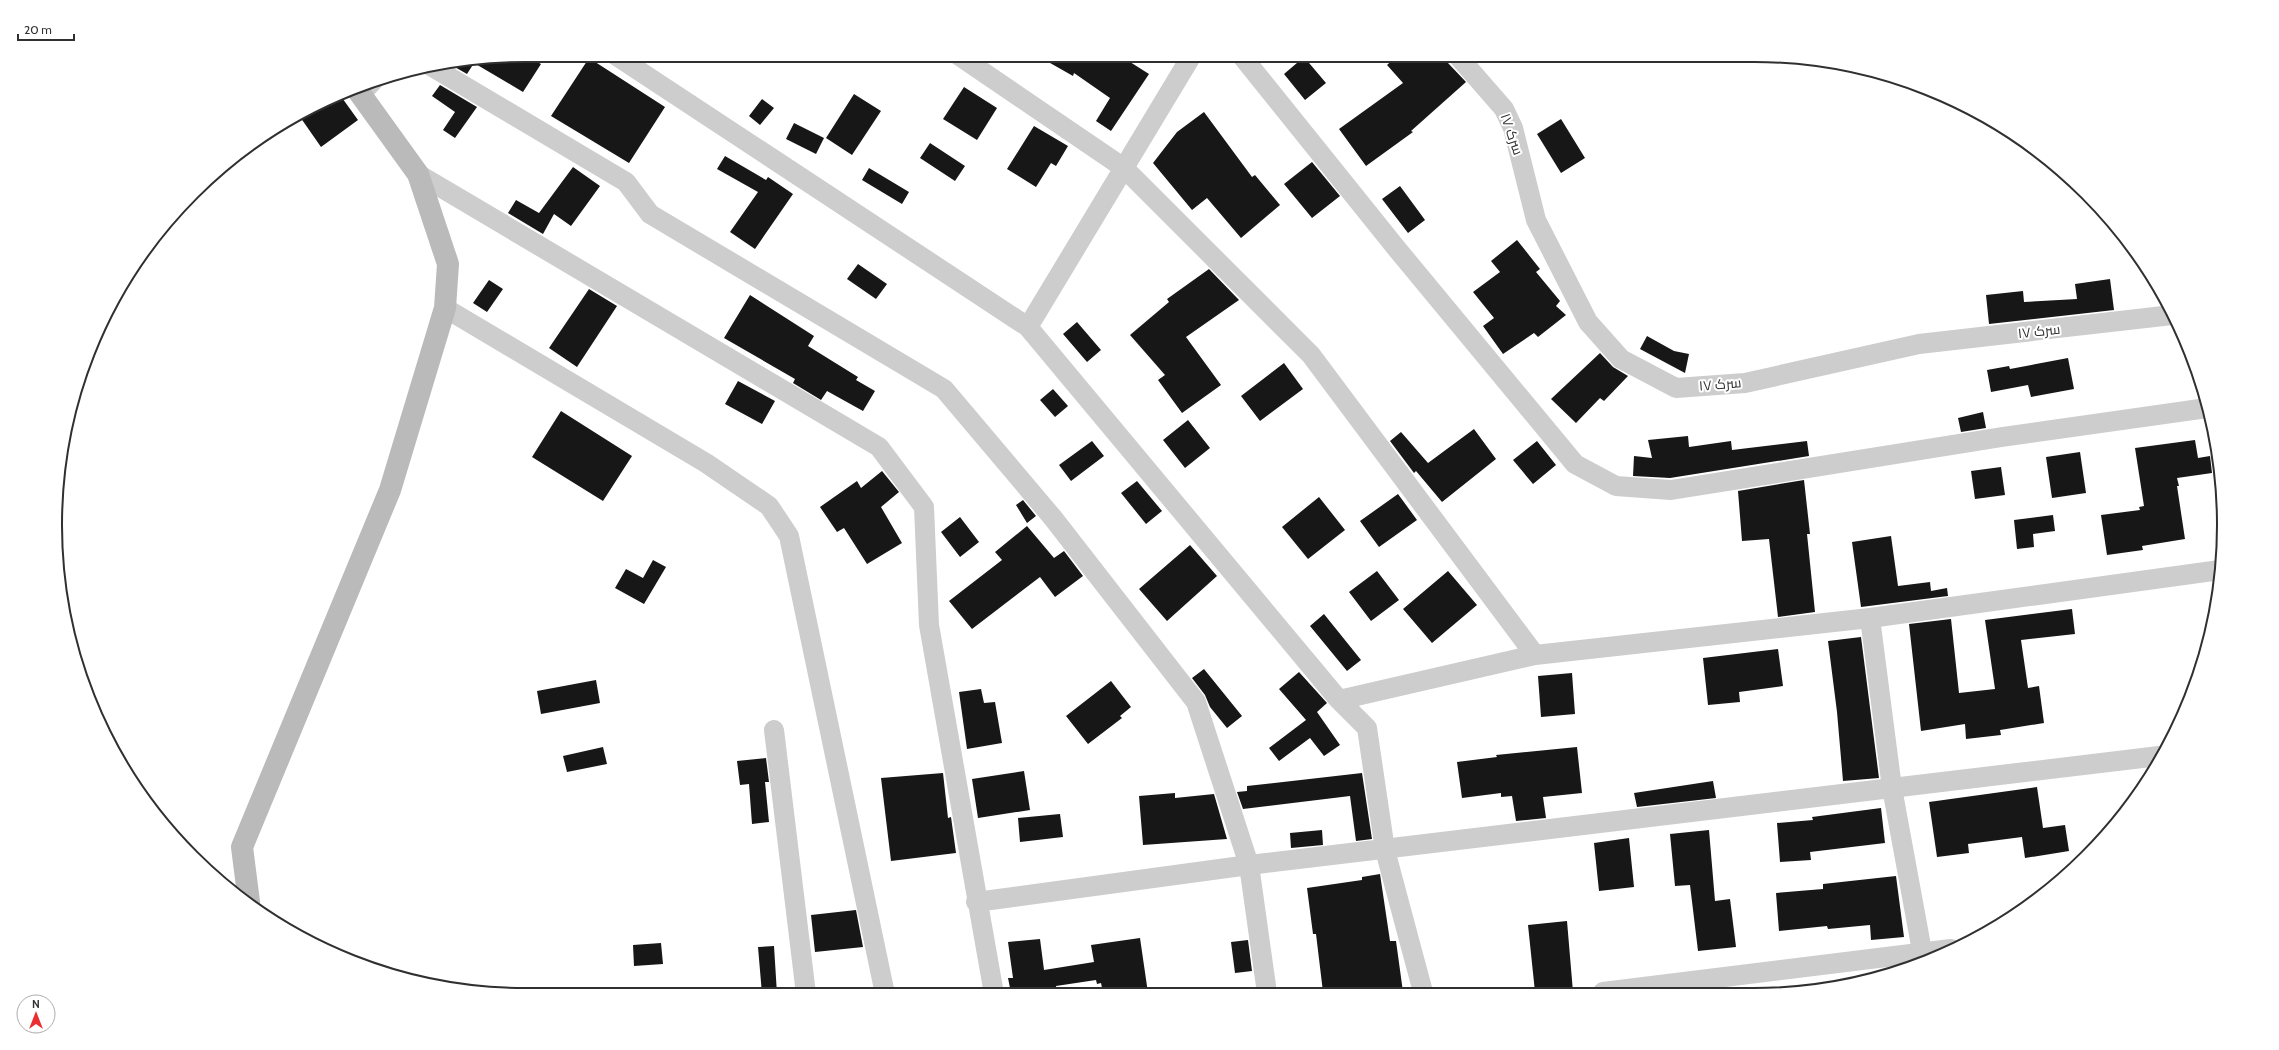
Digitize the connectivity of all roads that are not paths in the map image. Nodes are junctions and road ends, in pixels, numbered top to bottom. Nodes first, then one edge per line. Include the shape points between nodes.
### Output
1 (626, 62) edge
2 (968, 62) edge
3 (1188, 62) edge
4 (1247, 62) edge
5 (1463, 62) edge
6 (438, 70) edge
7 (365, 91) edge
8 (1124, 168) junction
9 (418, 174) junction
10 (445, 308) junction
11 (2167, 316) edge
12 (1028, 327) junction
13 (2202, 409) edge
14 (2214, 571) edge
15 (1870, 618) junction
16 (1535, 655) junction
17 (1339, 700) junction
18 (774, 730) dead end
19 (2155, 757) edge
20 (1892, 788) junction
21 (1385, 850) junction
22 (1249, 865) junction
23 (248, 896) edge
24 (976, 902) junction
25 (1923, 956) edge
26 (1918, 958) edge
27 (805, 988) edge
28 (884, 988) edge
29 (993, 988) edge
30 (1266, 988) edge
31 (1422, 988) edge
32 (1640, 988) edge

1 - 12 street
2 - 8 street
3 - 8 street
4 - 13 street via 1575,464 1616,486 1671,490 2002,437
5 - 11 street, سرک ۱۷ via 1504,109 1513,128 1536,220 1588,322 1621,359 1676,388 1745,383 1919,344
6 - 22 street via 626,182 650,214 944,389 1053,518 1196,702
7 - 9 main road
8 - 12 street
8 - 16 street via 1311,355
9 - 10 main road via 448,264
9 - 24 street via 872,443 883,453 924,507 929,625
10 - 23 main road via 390,490 242,847
10 - 28 street via 706,463 769,506 789,536
12 - 17 street
14 - 15 street
15 - 16 street
15 - 20 street
16 - 17 street
17 - 21 street via 1368,728
18 - 27 street
19 - 20 street
20 - 21 street
20 - 25 street
21 - 22 street
21 - 31 street
22 - 24 street
22 - 30 street
24 - 29 street
26 - 32 street

